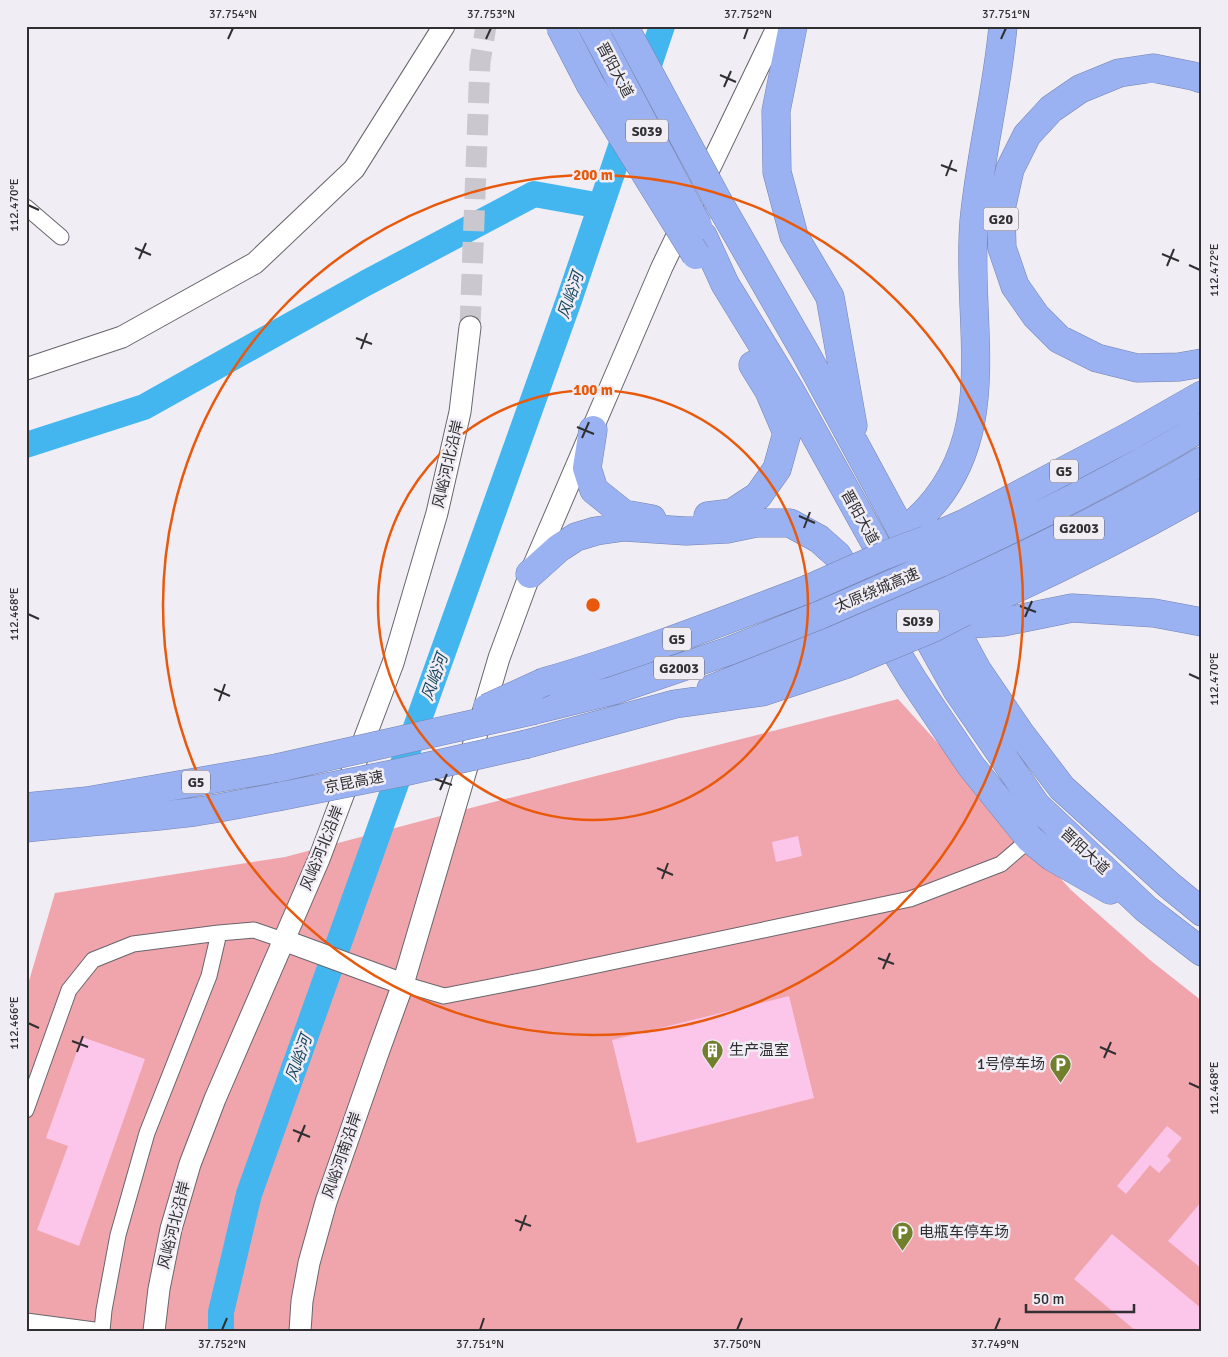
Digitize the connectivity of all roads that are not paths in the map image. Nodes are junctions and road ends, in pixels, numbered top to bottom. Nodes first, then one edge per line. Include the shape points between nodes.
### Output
1 (444, 26) edge
2 (560, 26) edge
3 (592, 26) edge
4 (624, 26) edge
5 (645, 26) edge
6 (778, 26) edge
7 (793, 26) edge
8 (1004, 26) edge
9 (1202, 79) edge
10 (727, 201) junction
11 (26, 207) edge
12 (61, 238) dead end
13 (699, 245) junction
14 (470, 327) tunnel mouth
15 (1202, 363) edge
16 (26, 369) edge
17 (1202, 394) edge
18 (1202, 427) edge
19 (593, 430) junction
20 (857, 450) junction
21 (1202, 460) edge
22 (1202, 493) edge
23 (927, 542) junction
24 (530, 574) junction
25 (962, 609) junction
26 (1202, 622) edge
27 (675, 704) junction
28 (438, 731) junction
29 (26, 807) edge
30 (26, 828) edge
31 (1030, 839) junction
32 (1146, 909) junction
33 (1202, 912) edge
34 (219, 933) junction
35 (292, 944) junction
36 (1202, 952) edge
37 (398, 982) junction
38 (26, 1110) edge
39 (26, 1321) edge
40 (102, 1331) edge
41 (154, 1331) edge
42 (300, 1331) edge

1 - 16 street via 354,169 255,263 122,337
2 - 13 highway, bridge via 590,84
3 - 13 highway, 晋阳大道 / S039, bridge
4 - 10 highway, 晋阳大道 / S039, bridge
5 - 10 highway, S039
6 - 19 street, 风峪河南沿岸 via 662,268
7 - 20 highway via 776,110 777,172 794,236 830,297
8 - 23 highway via 974,221 975,399 960,459 946,486 926,512
9 - 15 highway, G20 via 1153,68 1119,73 1080,89 1050,109 1027,135 1010,169 1001,209 1002,248 1015,286 1036,316 1059,339 1097,358 1137,368 1179,368
10 - 20 highway, 晋阳大道 / S039 via 776,303
11 - 12 street
13 - 19 highway via 718,305 769,391 787,433 777,470 758,496 732,513 654,519 624,514 594,490 587,468
13 - 32 highway, 晋阳大道 / S039 via 790,390 957,690 1036,805
14 - 35 street, 风峪河北沿岸 via 460,412 439,504 393,663 319,858
17 - 23 highway, G5 via 1113,445
18 - 23 highway, 太原绕城高速 / G2003 via 1027,523
19 - 24 street, 风峪河南沿岸
20 - 33 highway, 晋阳大道 / S039 via 977,670 1020,733 1062,788
21 - 25 highway, 太原绕城高速 / G2003 via 1039,549
22 - 25 highway via 1035,581
23 - 28 highway, G5, bridge via 885,555 808,589 690,634 544,682
23 - 28 highway, 太原绕城高速 / G2003, bridge via 820,615 728,651 612,691
24 - 31 highway via 559,548 576,537 596,531 624,527 686,531 727,529 756,523 790,523 819,539 837,555 913,680 971,766
24 - 37 street, 风峪河南沿岸 via 499,658
25 - 26 highway, G5 via 1003,622 1072,608 1154,613
25 - 27 highway, 太原绕城高速 / G2003, bridge via 832,641
25 - 27 highway, G5, bridge via 933,628 844,665 762,692
27 - 30 highway, 京昆高速 / G5, bridge via 527,744 278,797 196,811
28 - 29 highway, 京昆高速 / G5, bridge via 277,768 87,801
31 - 32 highway via 1052,857
31 - 37 street via 1001,864 910,899 444,996
32 - 36 highway, 晋阳大道 / S039
34 - 35 street via 254,930
34 - 38 street via 133,944 93,960 68,990
34 - 40 street via 209,976 147,1133 118,1235
35 - 37 street
35 - 41 street, 风峪河北沿岸 via 215,1099 190,1164 170,1229
37 - 42 street, 风峪河南沿岸 via 326,1202 309,1263
39 - 40 street

